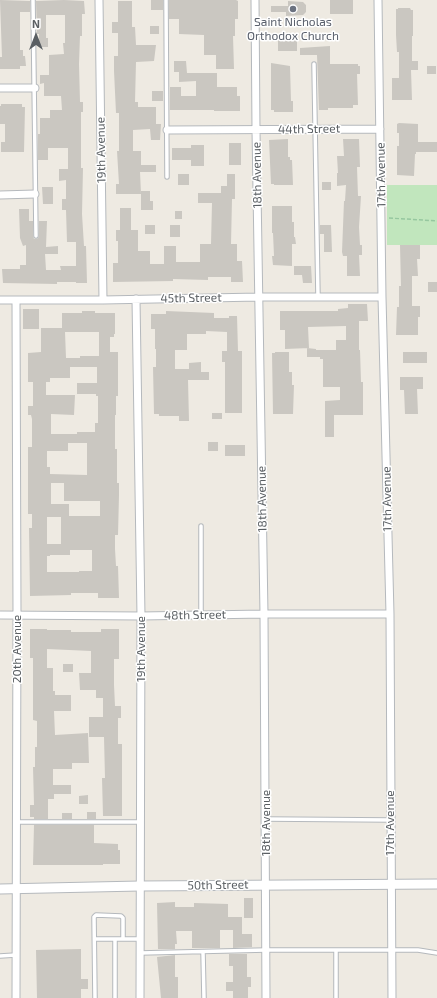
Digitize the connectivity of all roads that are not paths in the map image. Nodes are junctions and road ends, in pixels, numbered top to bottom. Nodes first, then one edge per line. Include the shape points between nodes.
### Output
1 (33, 0) edge
2 (99, 0) edge
3 (166, 0) edge
4 (255, 0) edge
5 (378, 0) edge
6 (314, 64) dead end
7 (0, 88) edge
8 (35, 88) junction
9 (380, 129) junction
10 (167, 130) junction
11 (256, 130) junction
12 (315, 130) junction
13 (167, 177) dead end
14 (36, 194) junction
15 (0, 195) edge
16 (36, 236) dead end
17 (259, 297) junction
18 (318, 297) junction
19 (382, 297) junction
20 (136, 299) junction
21 (0, 300) edge
22 (16, 300) junction
23 (103, 300) junction
24 (201, 526) dead end
25 (264, 614) junction
26 (390, 614) junction
27 (0, 615) edge
28 (17, 615) junction
29 (201, 615) junction
30 (141, 616) junction
31 (266, 819) junction
32 (390, 820) junction
33 (17, 822) junction
34 (140, 822) junction
35 (390, 884) junction
36 (437, 884) edge
37 (266, 885) junction
38 (140, 886) junction
39 (0, 889) edge
40 (16, 889) junction
41 (95, 939) junction
42 (115, 939) junction
43 (123, 939) junction
44 (140, 939) junction
45 (266, 950) junction
46 (391, 950) junction
47 (336, 951) junction
48 (203, 952) junction
49 (140, 953) junction
50 (437, 953) edge
51 (16, 955) junction
52 (0, 956) edge
53 (16, 998) edge
54 (95, 998) edge
55 (115, 998) edge
56 (140, 998) edge
57 (204, 998) edge
58 (266, 998) edge
59 (336, 998) edge
60 (392, 998) edge

1 - 8 lane
2 - 23 street, 19th Avenue
3 - 10 lane
4 - 11 street, 18th Avenue
5 - 9 street, 17th Avenue
6 - 12 lane
7 - 8 street
8 - 14 lane
9 - 12 street, 44th Street
9 - 19 street, 17th Avenue
10 - 11 street, 44th Street
10 - 13 lane
11 - 12 street, 44th Street
11 - 17 street, 18th Avenue
12 - 18 lane
14 - 15 street
14 - 16 lane
17 - 18 street, 45th Street
17 - 20 street, 45th Street
17 - 25 street, 18th Avenue
18 - 19 street, 45th Street
19 - 26 street, 17th Avenue
20 - 23 street, 45th Street
20 - 30 street, 19th Avenue
21 - 22 street, 45th Street
22 - 23 street, 45th Street
22 - 28 street, 20th Avenue
24 - 29 lane
25 - 26 street, 48th Street
25 - 29 street, 48th Street
25 - 31 street, 18th Avenue
26 - 32 street, 17th Avenue
27 - 28 street, 48th Street
28 - 30 street, 48th Street
28 - 33 street, 20th Avenue
29 - 30 street, 48th Street
30 - 34 street, 19th Avenue
31 - 32 lane
31 - 37 street, 18th Avenue
32 - 35 street, 17th Avenue
33 - 34 lane
33 - 40 street, 20th Avenue
34 - 38 street, 19th Avenue
35 - 36 street, 50th Street
35 - 37 street, 50th Street
35 - 46 street, 17th Avenue
37 - 38 street, 50th Street
37 - 45 street, 18th Avenue
38 - 40 street, 50th Street
38 - 44 street, 19th Avenue
39 - 40 street, 50th Street
40 - 51 street, 20th Avenue
41 - 42 lane
41 - 43 lane via 96,915 121,916
41 - 54 lane
42 - 43 lane
42 - 55 lane
43 - 44 lane
44 - 49 street, 19th Avenue
45 - 47 lane
45 - 48 lane
45 - 58 street, 18th Avenue
46 - 47 lane
46 - 50 lane
46 - 60 street, 17th Avenue
47 - 59 lane
48 - 49 lane
48 - 57 lane
49 - 56 street, 19th Avenue
51 - 52 lane
51 - 53 street, 20th Avenue

